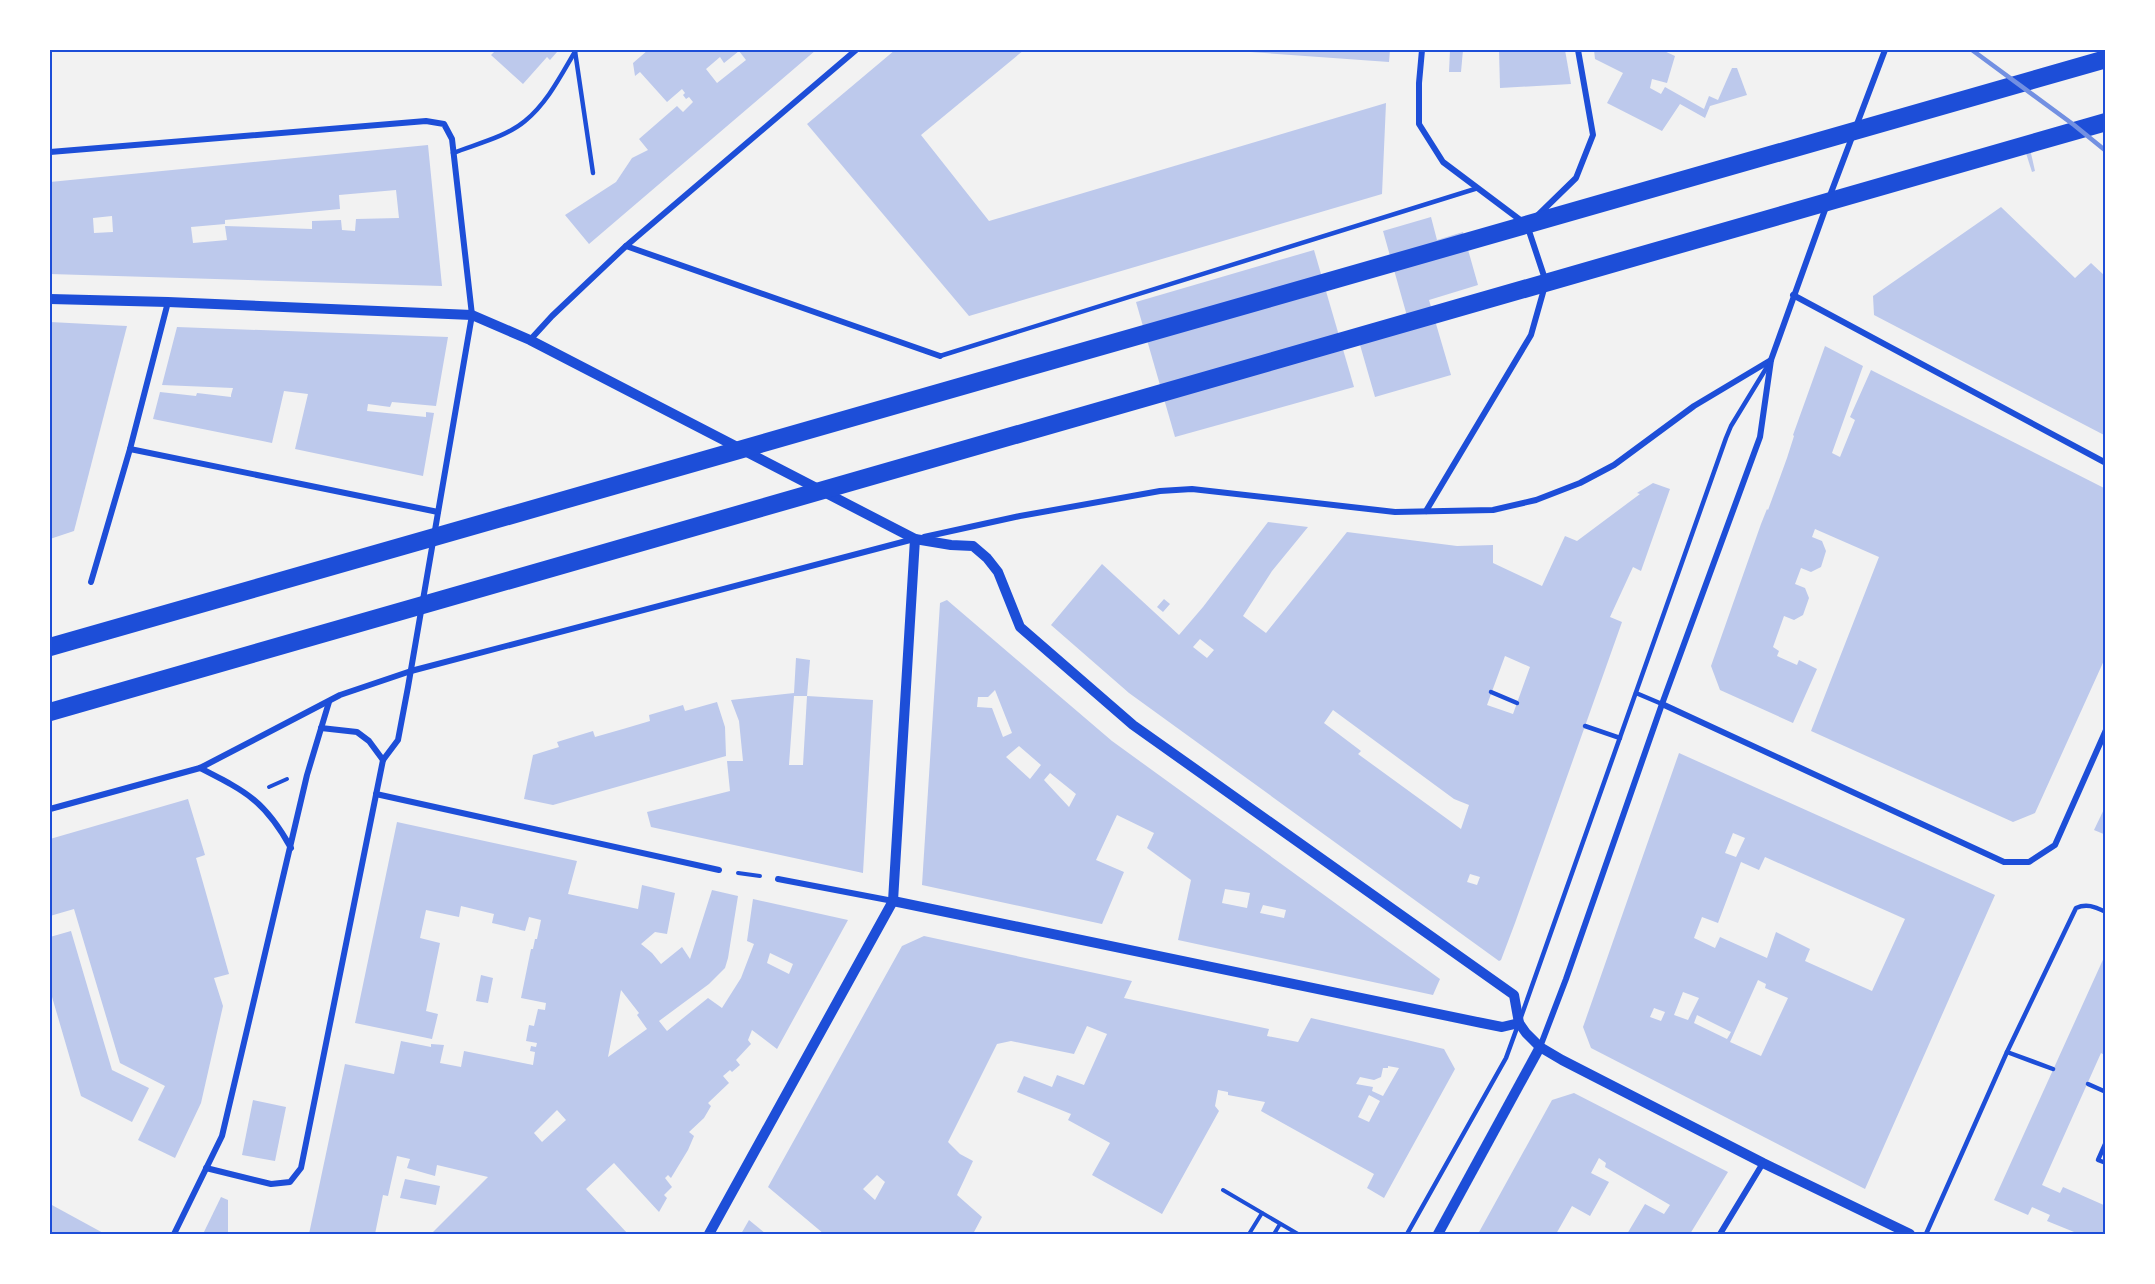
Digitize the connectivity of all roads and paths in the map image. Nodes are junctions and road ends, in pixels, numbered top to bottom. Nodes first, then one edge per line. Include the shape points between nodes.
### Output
1 (576, 50) edge
2 (856, 50) edge
3 (1422, 50) edge
4 (1578, 50) edge
5 (1886, 50) edge
6 (2106, 59) edge
7 (2106, 122) edge
8 (50, 152) edge
9 (453, 153) junction
10 (593, 174) dead end
11 (1478, 188) junction
12 (1527, 225) junction
13 (626, 246) junction
14 (1793, 295) junction
15 (50, 299) edge
16 (168, 302) junction
17 (472, 315) junction
18 (530, 340) junction
19 (940, 356) joint
20 (1771, 360) junction
21 (130, 449) junction
22 (2106, 463) edge
23 (1426, 511) junction
24 (438, 512) junction
25 (915, 539) junction
26 (91, 582) dead end
27 (50, 647) edge
28 (411, 671) junction
29 (1491, 692) dead end
30 (1636, 693) junction
31 (329, 702) junction
32 (1517, 703) dead end
33 (1662, 704) junction
34 (50, 711) edge
35 (1585, 726) dead end
36 (321, 728) junction
37 (2106, 730) edge
38 (1620, 738) junction
39 (383, 759) junction
40 (200, 768) junction
41 (293, 776) dead end
42 (262, 790) dead end
43 (376, 794) junction
44 (50, 809) edge
45 (291, 849) junction
46 (719, 870) joint
47 (770, 878) dead end
48 (778, 879) dead end
49 (893, 901) junction
50 (2106, 912) edge
51 (1519, 1023) junction
52 (1540, 1047) junction
53 (2007, 1052) junction
54 (2053, 1069) dead end
55 (2088, 1084) dead end
56 (2106, 1092) edge
57 (2106, 1142) edge
58 (1763, 1163) junction
59 (2106, 1163) edge
60 (206, 1168) junction
61 (1223, 1190) dead end
62 (1262, 1213) junction
63 (1280, 1224) junction
64 (174, 1234) edge
65 (709, 1234) edge
66 (1249, 1234) edge
67 (1274, 1234) edge
68 (1298, 1234) edge
69 (1407, 1234) edge
70 (1438, 1234) edge
71 (1719, 1234) edge
72 (1910, 1234) edge
73 (1926, 1234) edge

1 - 9 lane via 547,98 524,122
1 - 10 lane
2 - 13 street
3 - 11 street via 1419,124 1443,162
4 - 12 street via 1593,135 1576,178
5 - 14 street
6 - 27 highway
7 - 34 highway
8 - 9 street via 426,120 444,124 452,139
9 - 17 street
11 - 12 street
11 - 19 lane
12 - 23 street via 1546,282 1531,335
13 - 18 street
13 - 19 street
14 - 20 street
14 - 22 street
15 - 16 street
16 - 17 street
16 - 21 street
17 - 18 street
17 - 24 street
18 - 25 street
20 - 23 street via 1694,406 1614,465 1580,483 1536,500 1493,510
20 - 30 lane via 1731,426
20 - 33 street via 1760,437
21 - 24 street
21 - 26 street
23 - 25 street via 1395,512 1192,489 1020,516
24 - 28 street
25 - 28 street
25 - 49 street
25 - 51 street via 973,546 998,572 1020,627 1133,725 1514,995
28 - 31 street
28 - 39 street via 398,740
29 - 32 lane
30 - 33 lane
30 - 38 lane
31 - 36 street
31 - 40 street
33 - 37 street via 2004,862 2029,862 2055,845
33 - 52 street
35 - 38 lane
36 - 39 street via 357,732
36 - 45 street
38 - 51 lane
39 - 43 street
40 - 44 street
40 - 45 street via 240,788 260,805 276,822
41 - 42 path
43 - 46 street
43 - 60 street via 301,1168 290,1182 271,1184
45 - 60 street via 222,1136
46 - 47 path
48 - 49 street
49 - 51 street via 1502,1027
49 - 65 street
50 - 53 lane via 2092,906 2076,908
51 - 52 street
51 - 69 lane via 1506,1058
52 - 58 street
52 - 70 street
53 - 54 lane
53 - 73 lane
55 - 56 lane
57 - 59 lane via 2098,1160
58 - 71 street
58 - 72 street
60 - 64 street
61 - 62 path
62 - 63 path
62 - 66 path
63 - 67 path
63 - 68 path

